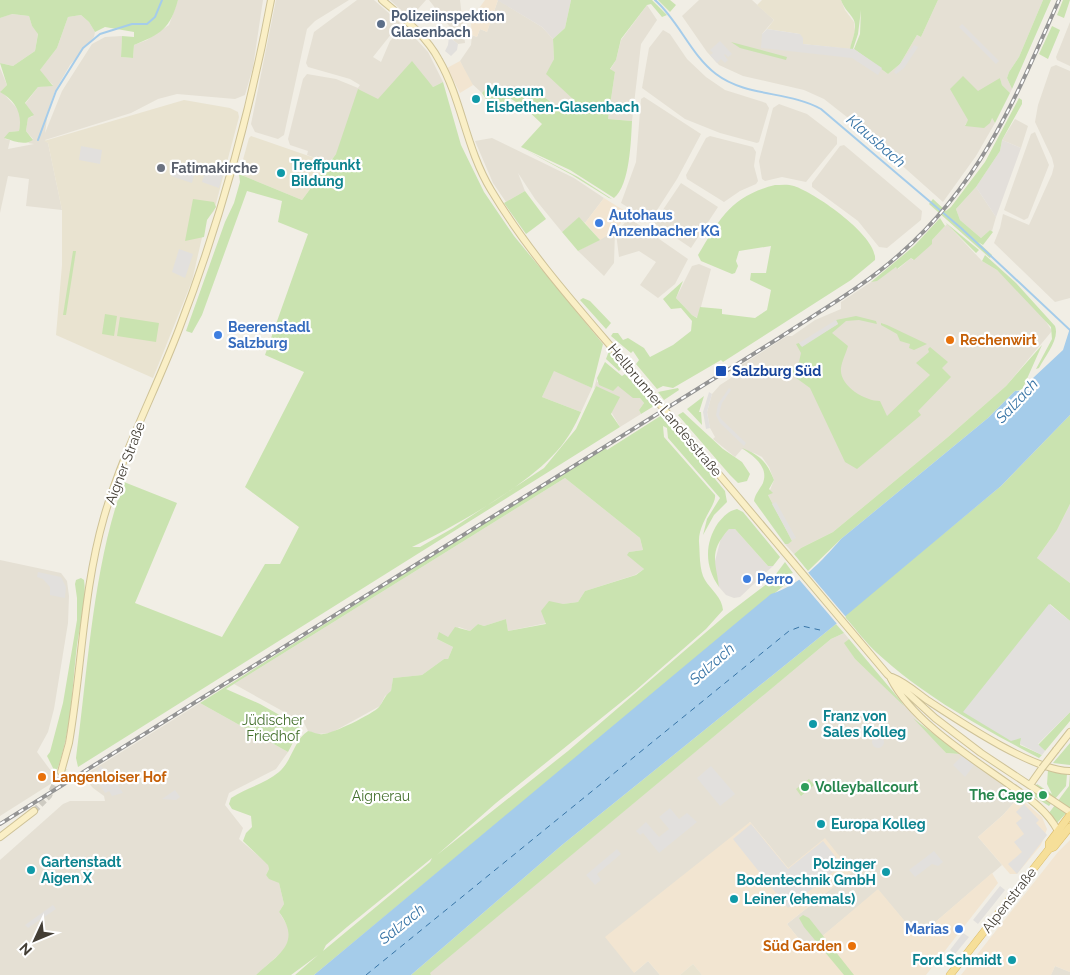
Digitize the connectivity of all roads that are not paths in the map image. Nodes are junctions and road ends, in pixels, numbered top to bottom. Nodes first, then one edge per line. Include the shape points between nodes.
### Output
1 (271, 0) edge
2 (382, 0) edge
3 (887, 674) junction
4 (1070, 732) edge
5 (1070, 771) edge
6 (61, 772) tunnel mouth
7 (1030, 785) junction
8 (34, 811) tunnel mouth
9 (1070, 813) edge
10 (1070, 827) edge
11 (1058, 831) junction
12 (0, 837) edge
13 (1049, 849) junction
14 (950, 975) edge

1 - 6 main road, Aigner Straße via 258,68 224,202 178,330 104,516 93,563 70,744
2 - 3 main road, Hellbrunner Landesstraße, bridge via 417,30 439,59 489,187 511,223
3 - 5 main road, Hellbrunner Landesstraße via 1030,760
3 - 7 main road, Hellbrunner Landesstraße via 935,718
3 - 11 main road, Hellbrunner Landesstraße via 918,714 1040,806
4 - 7 main road, bridge
7 - 9 main road, Hellbrunner Landesstraße
8 - 12 main road
9 - 11 main road, Alpenstraße
10 - 13 main road, Alpenstraße
11 - 13 main road, Alpenstraße via 1049,843
13 - 14 main road, Alpenstraße

